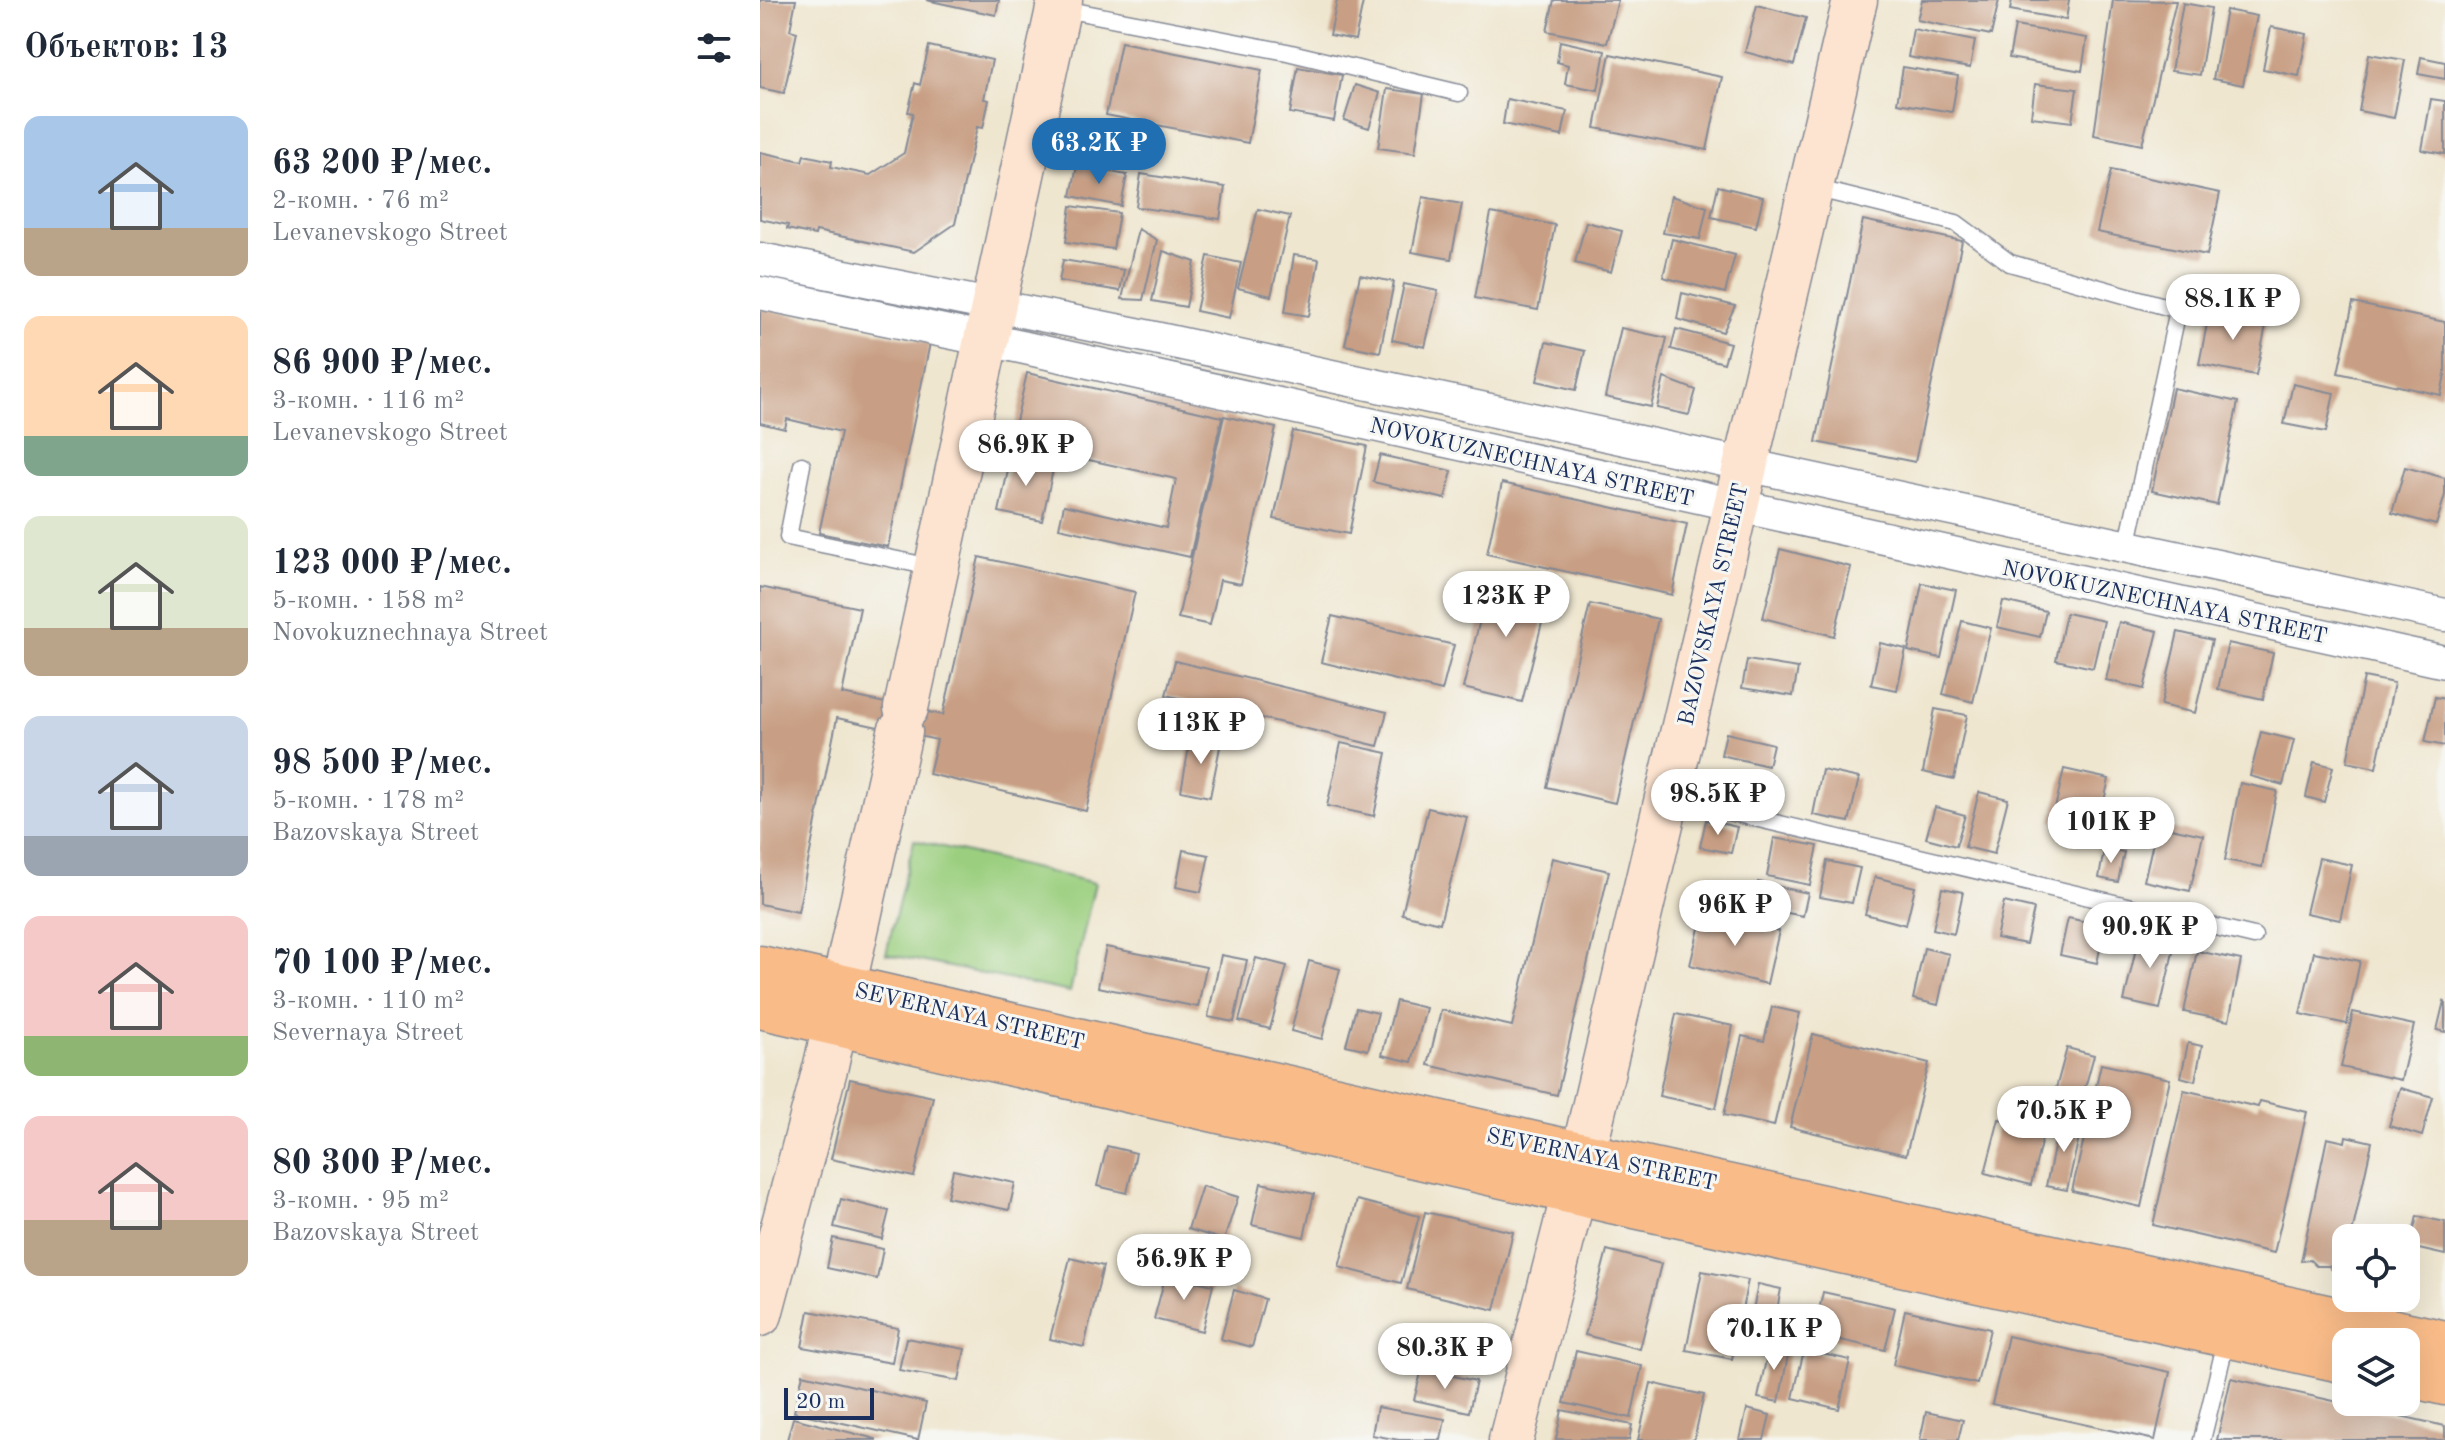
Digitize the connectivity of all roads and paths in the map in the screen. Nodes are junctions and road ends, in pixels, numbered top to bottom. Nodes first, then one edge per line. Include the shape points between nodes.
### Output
1 (1855, 0) edge
2 (1060, 4) edge
3 (1459, 93) dead end
4 (1810, 187) junction
5 (760, 259) edge
6 (760, 293) edge
7 (991, 324) junction
8 (802, 465) dead end
9 (1744, 465) junction
10 (1735, 507) junction
11 (2127, 547) junction
12 (938, 568) junction
13 (2445, 615) edge
14 (2445, 662) edge
15 (1668, 797) junction
16 (2254, 936) dead end
17 (760, 968) edge
18 (840, 1004) junction
19 (760, 1006) edge
20 (1579, 1174) junction
21 (760, 1314) edge
22 (2227, 1335) junction
23 (2445, 1343) edge
24 (2332, 1358) edge
25 (2420, 1377) edge
26 (2445, 1383) edge
27 (1511, 1440) edge
28 (2202, 1440) edge

1 - 4 street, BAZOVSKAYA STREET
2 - 3 lane
2 - 7 street
4 - 9 street, BAZOVSKAYA STREET
4 - 11 lane via 1956,223 2010,263 2183,311
5 - 7 street, NOVOKUZNECHNAYA STREET
6 - 7 street, NOVOKUZNECHNAYA STREET
7 - 9 street, NOVOKUZNECHNAYA STREET via 1037,314
7 - 10 street, NOVOKUZNECHNAYA STREET
7 - 12 street
8 - 12 lane via 788,537
9 - 10 street, BAZOVSKAYA STREET
9 - 11 street, NOVOKUZNECHNAYA STREET
10 - 14 street, NOVOKUZNECHNAYA STREET
10 - 15 street, BAZOVSKAYA STREET
11 - 13 street, NOVOKUZNECHNAYA STREET
12 - 18 street
15 - 16 lane
15 - 20 street, BAZOVSKAYA STREET
17 - 18 main road, SEVERNAYA STREET
18 - 19 main road, SEVERNAYA STREET
18 - 20 main road, SEVERNAYA STREET
18 - 21 street
20 - 22 main road, SEVERNAYA STREET
20 - 23 main road, SEVERNAYA STREET
20 - 27 street, BAZOVSKAYA STREET
22 - 24 main road, SEVERNAYA STREET
22 - 28 lane
25 - 26 main road

